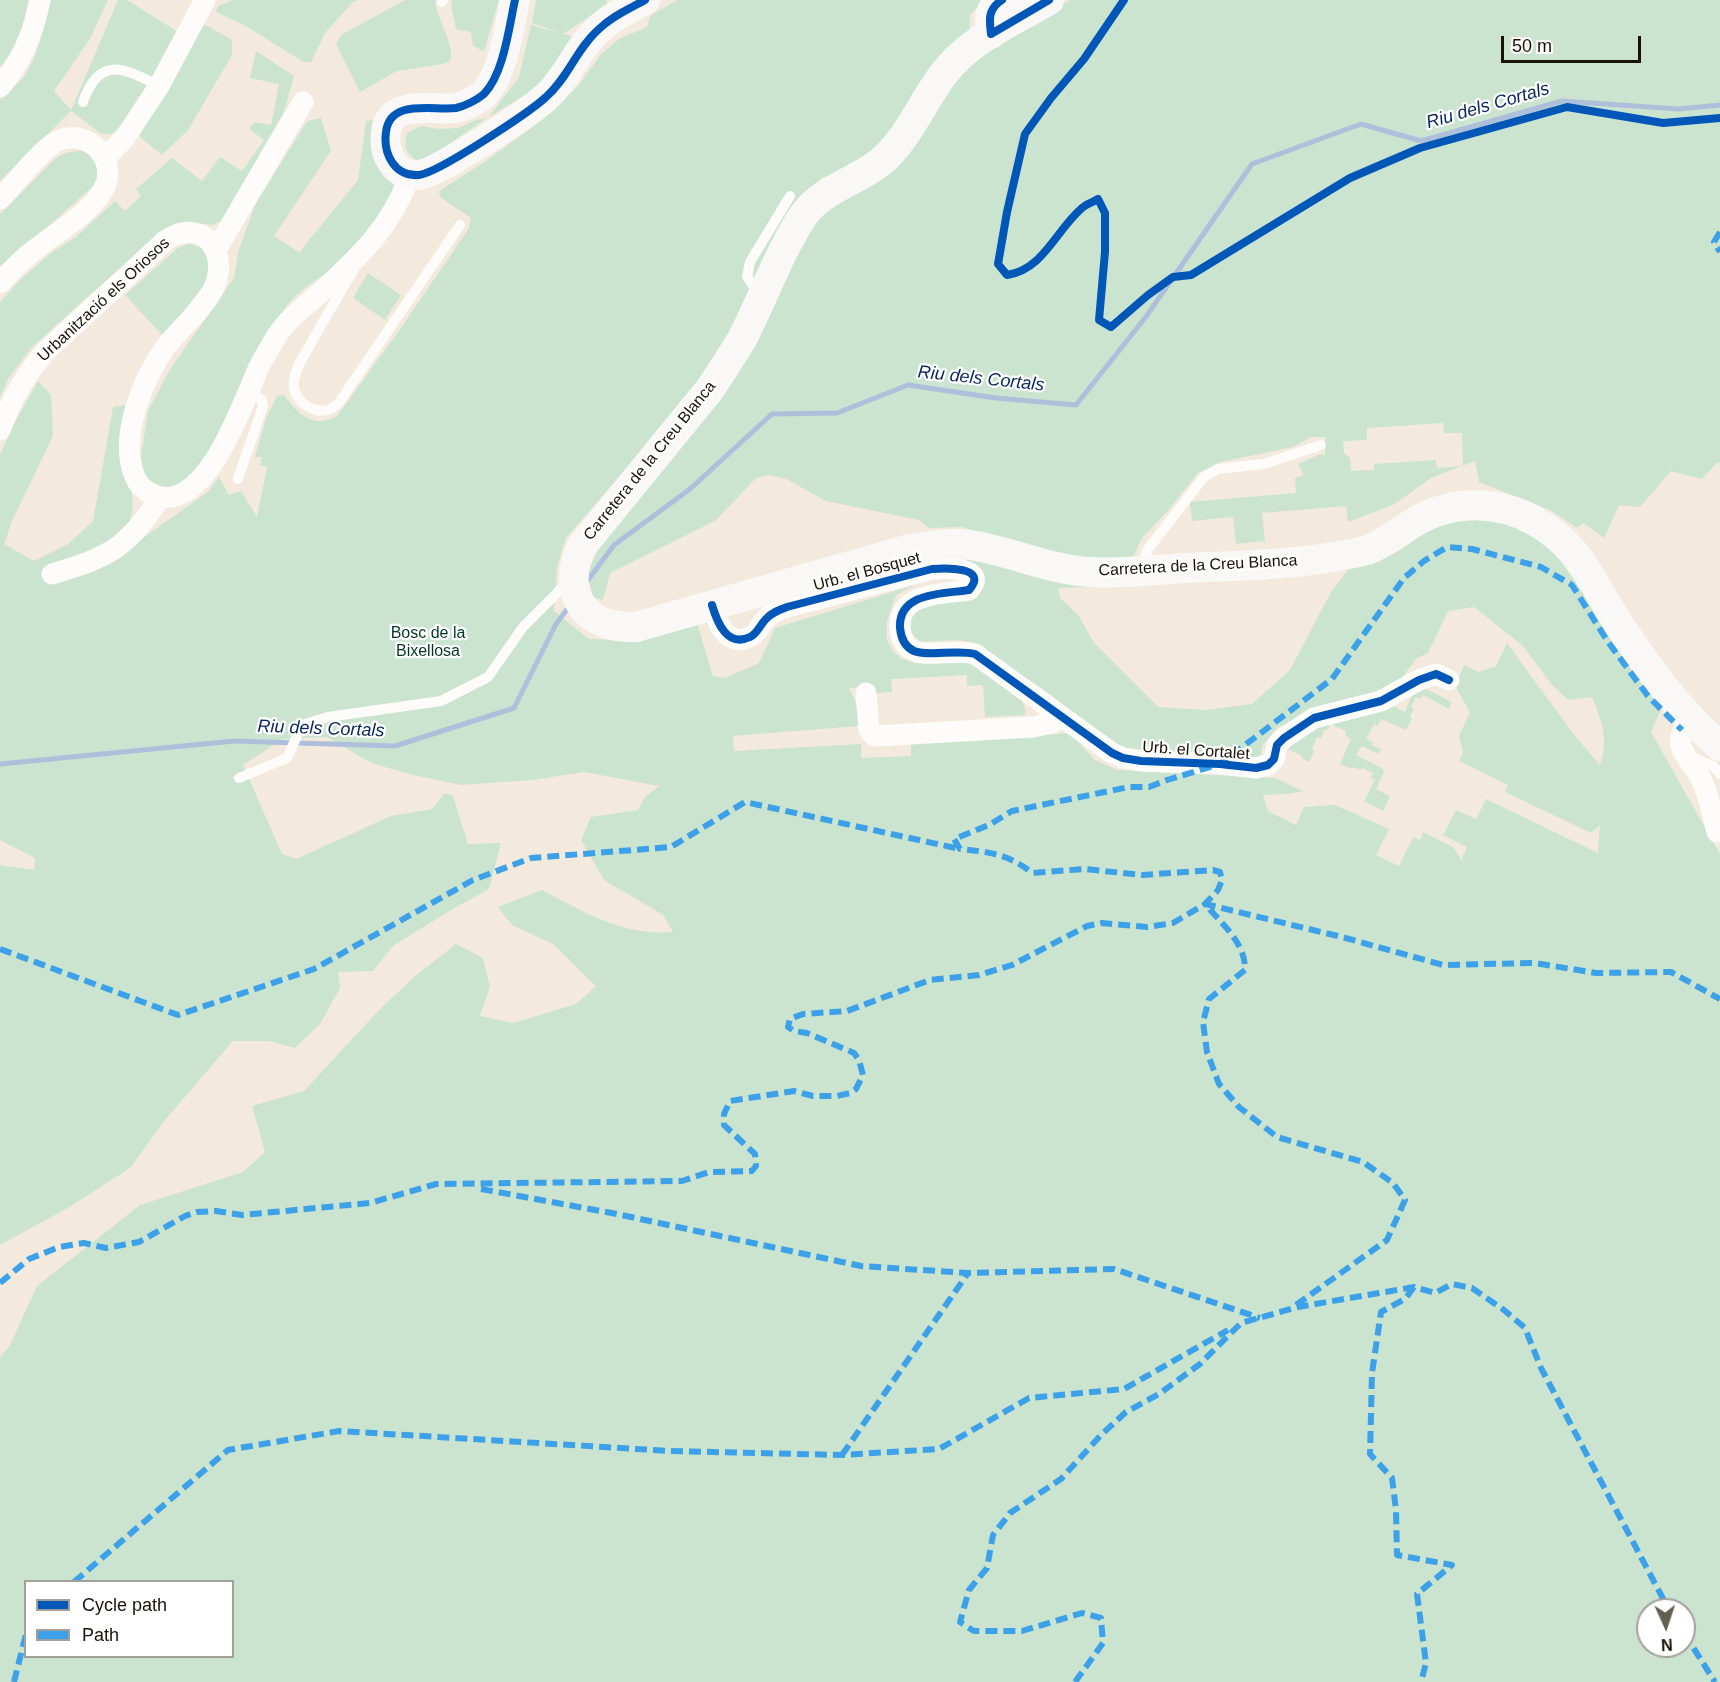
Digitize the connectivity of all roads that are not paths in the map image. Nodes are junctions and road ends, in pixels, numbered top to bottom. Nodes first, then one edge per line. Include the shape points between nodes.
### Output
1 (40, 0) edge
2 (205, 0) edge
3 (515, 0) edge
4 (645, 0) edge
5 (1002, 0) edge
6 (1049, 0) edge
7 (991, 34) junction
8 (159, 86) junction
9 (0, 87) edge
10 (83, 102) dead end
11 (303, 102) dead end
12 (105, 157) junction
13 (410, 175) junction
14 (790, 196) dead end
15 (0, 199) edge
16 (460, 225) dead end
17 (216, 250) junction
18 (360, 256) junction
19 (0, 283) edge
20 (765, 290) junction
21 (249, 391) junction
22 (0, 430) edge
23 (1321, 445) dead end
24 (238, 479) dead end
25 (160, 497) junction
26 (1140, 570) junction
27 (52, 574) dead end
28 (573, 578) junction
29 (712, 605) junction
30 (1449, 680) dead end
31 (866, 693) dead end
32 (1060, 716) junction
33 (1691, 718) junction
34 (1720, 746) edge
35 (1686, 756) junction
36 (1123, 758) joint
37 (1720, 774) edge
38 (239, 778) dead end
39 (1719, 834) edge

1 - 9 street via 34,27
2 - 8 street
3 - 13 main road via 499,67 483,94 457,108 404,110 389,122 385,142 389,158 394,166
4 - 13 main road via 597,30 558,84 536,106 438,168
5 - 7 main road via 990,11
6 - 7 main road, Carretera de la Creu Blanca
7 - 20 main road, Carretera de la Creu Blanca via 957,58 942,75 896,146 878,164 811,206
8 - 10 lane via 119,69 104,71 94,78
8 - 12 street via 124,139
11 - 17 street
12 - 15 street via 83,140 58,141
12 - 19 street via 110,169 102,194
13 - 18 street via 398,205
14 - 20 lane via 750,262 747,277
16 - 18 lane via 338,404 321,411 313,409 301,403 293,382 299,364
17 - 22 street, Urbanització els Oriosos via 210,240 191,231 166,240 35,363
17 - 25 street via 218,274 212,292 154,366 134,417 130,445 133,472 138,485
18 - 21 street via 292,317 279,333
20 - 28 main road, Carretera de la Creu Blanca via 742,339 710,388 582,546
21 - 24 lane via 262,400 263,406
21 - 25 street via 231,434 212,464 183,493
23 - 26 lane via 1264,464 1218,469 1204,477 1148,549
25 - 27 street via 128,541 86,564
26 - 29 main road, Carretera de la Creu Blanca via 1088,572 977,546 938,544
26 - 33 main road, Carretera de la Creu Blanca via 1333,557 1367,550 1446,508 1474,504 1504,507 1559,536 1575,552 1633,645
28 - 29 main road, Carretera de la Creu Blanca via 589,615 618,628 636,627
28 - 38 lane via 523,627 488,677 441,702 328,717 302,725 287,758
29 - 32 street, Urb. el Bosquet via 724,634 734,639 749,638 766,618 787,607 932,569 960,568 973,579 969,590 913,600 905,607 900,628 905,644 924,653 975,654
30 - 36 street, Urb. el Cortalet via 1436,674 1381,701 1314,718 1277,745 1274,759 1268,765 1256,768
31 - 32 street via 869,730 876,736 1033,727 1052,723
32 - 36 street, Urb. el Bosquet
33 - 34 main road, Carretera de la Creu Blanca
33 - 35 street via 1682,730 1681,747
35 - 37 lane via 1704,761
35 - 39 street via 1702,781

